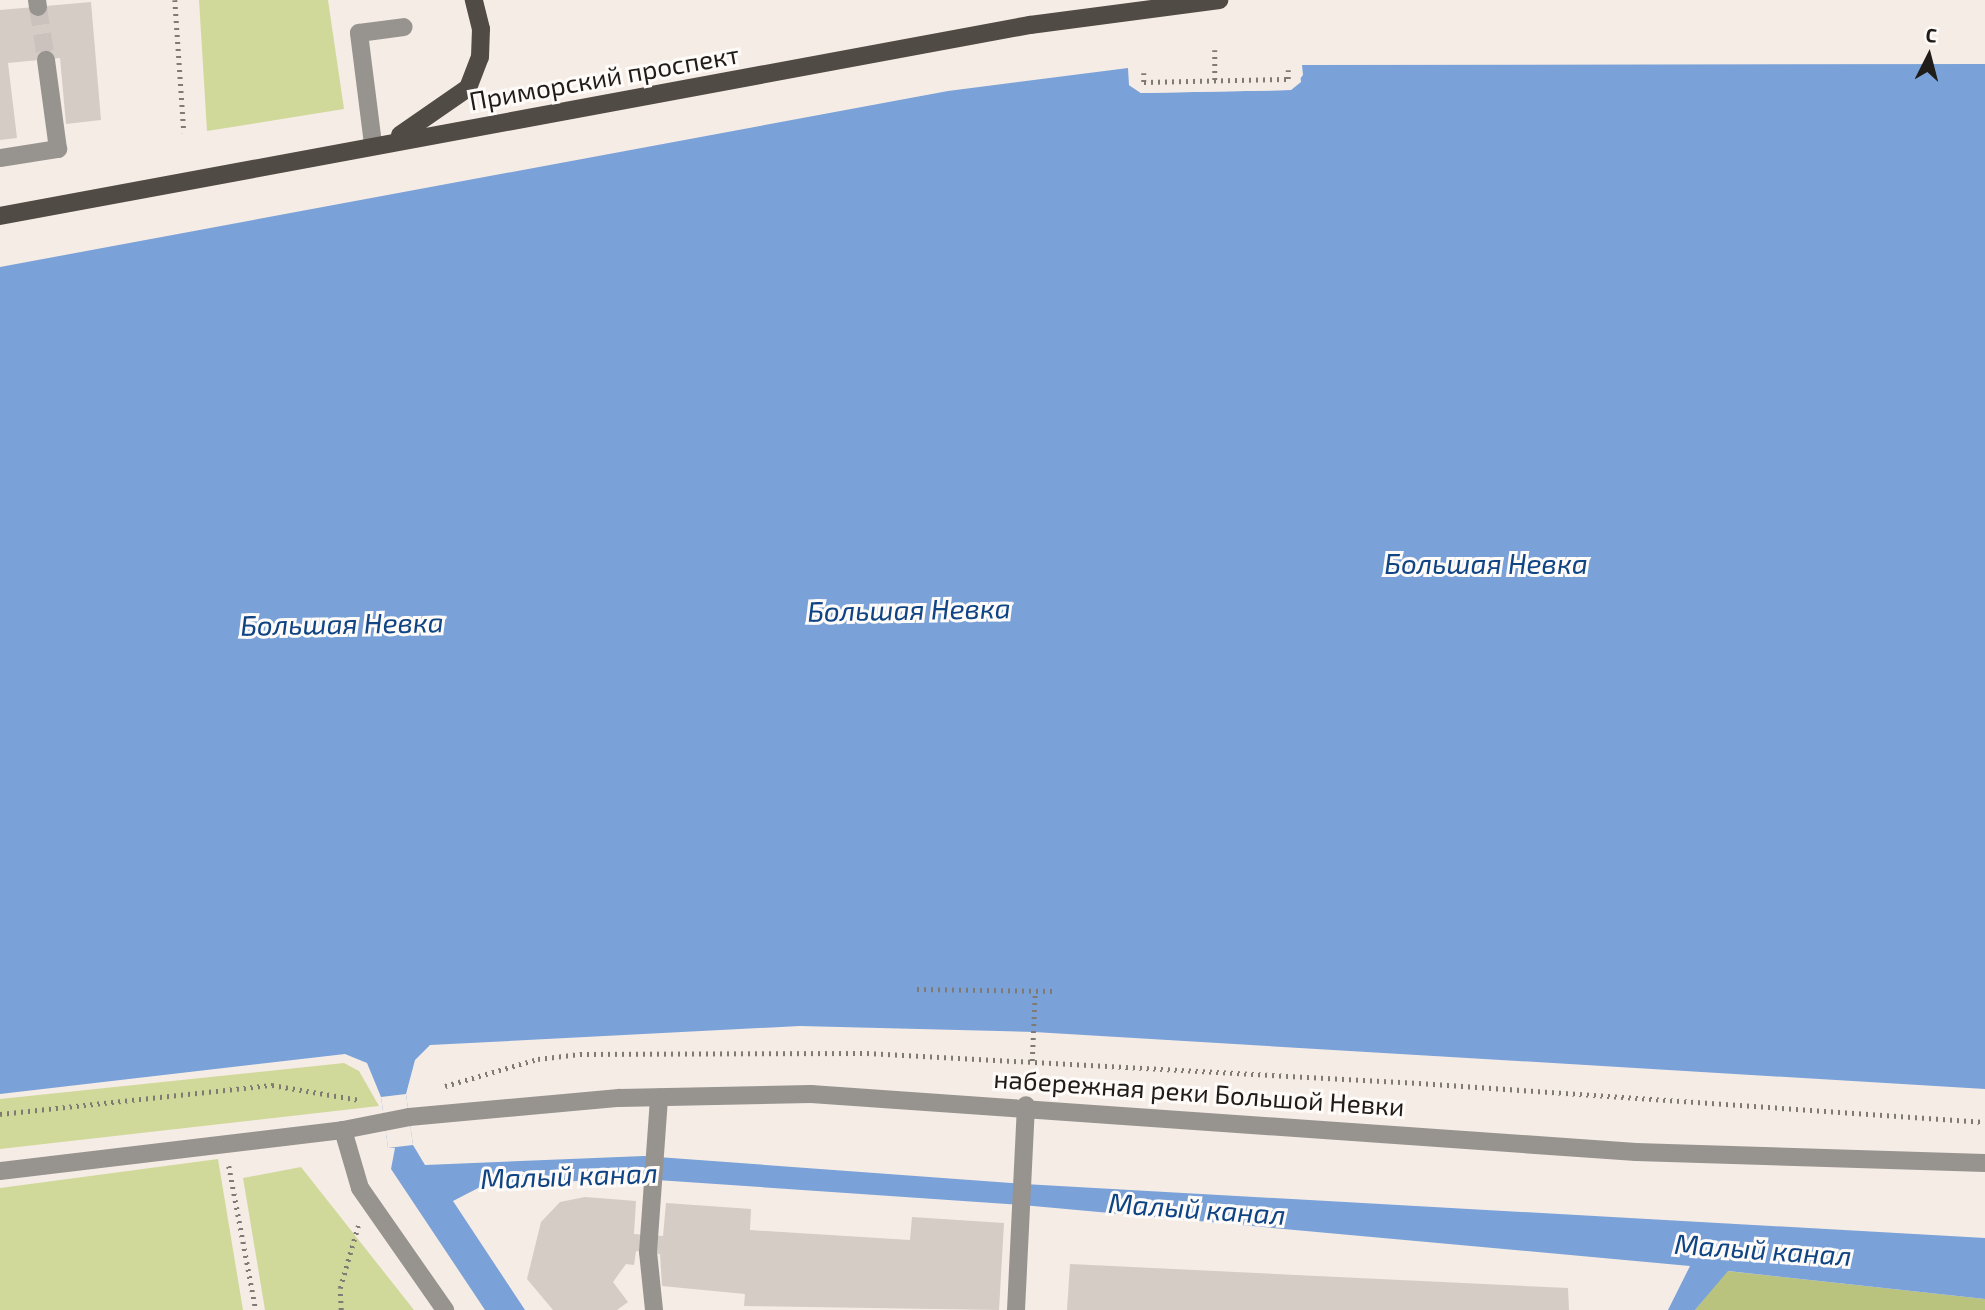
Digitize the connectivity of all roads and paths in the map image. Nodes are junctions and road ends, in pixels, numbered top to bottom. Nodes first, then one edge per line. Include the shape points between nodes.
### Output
1 (175, 0) edge
2 (474, 0) edge
3 (1219, 0) edge
4 (404, 27) dead end
5 (1215, 50) dead end
6 (46, 60) tunnel mouth
7 (1288, 71) dead end
8 (1144, 73) dead end
9 (1215, 80) junction
10 (184, 133) dead end
11 (382, 142) junction
12 (0, 158) edge
13 (0, 216) edge
14 (917, 989) dead end
15 (1035, 991) junction
16 (1055, 991) dead end
17 (1032, 1061) junction
18 (436, 1091) dead end
19 (659, 1097) junction
20 (368, 1101) dead end
21 (1026, 1105) junction
22 (0, 1114) edge
23 (1985, 1122) edge
24 (343, 1130) junction
25 (225, 1145) junction
26 (1985, 1163) edge
27 (0, 1171) edge
28 (364, 1194) junction
29 (256, 1310) edge
30 (341, 1310) edge
31 (445, 1310) edge
32 (654, 1310) edge
33 (1016, 1310) edge

1 - 10 path
2 - 11 main road via 481,29 480,57 468,88
3 - 11 main road, Приморский проспект via 1030,25
4 - 11 street via 359,33
5 - 9 path
6 - 12 street via 58,149
7 - 9 path via 1288,79
8 - 9 path via 1144,82
11 - 13 main road, Приморский проспект
14 - 15 path
15 - 16 path
15 - 17 path
17 - 18 path via 867,1054 580,1054 538,1059
17 - 23 path
19 - 21 street, набережная реки Большой Невки via 811,1094
19 - 24 street, набережная реки Большой Невки via 409,1117
19 - 32 street via 648,1252
20 - 22 path via 272,1085
21 - 26 street, набережная реки Большой Невки via 1636,1152
21 - 33 street
24 - 25 street
24 - 28 street
25 - 27 street
25 - 29 path
28 - 30 path via 340,1288
28 - 31 street

